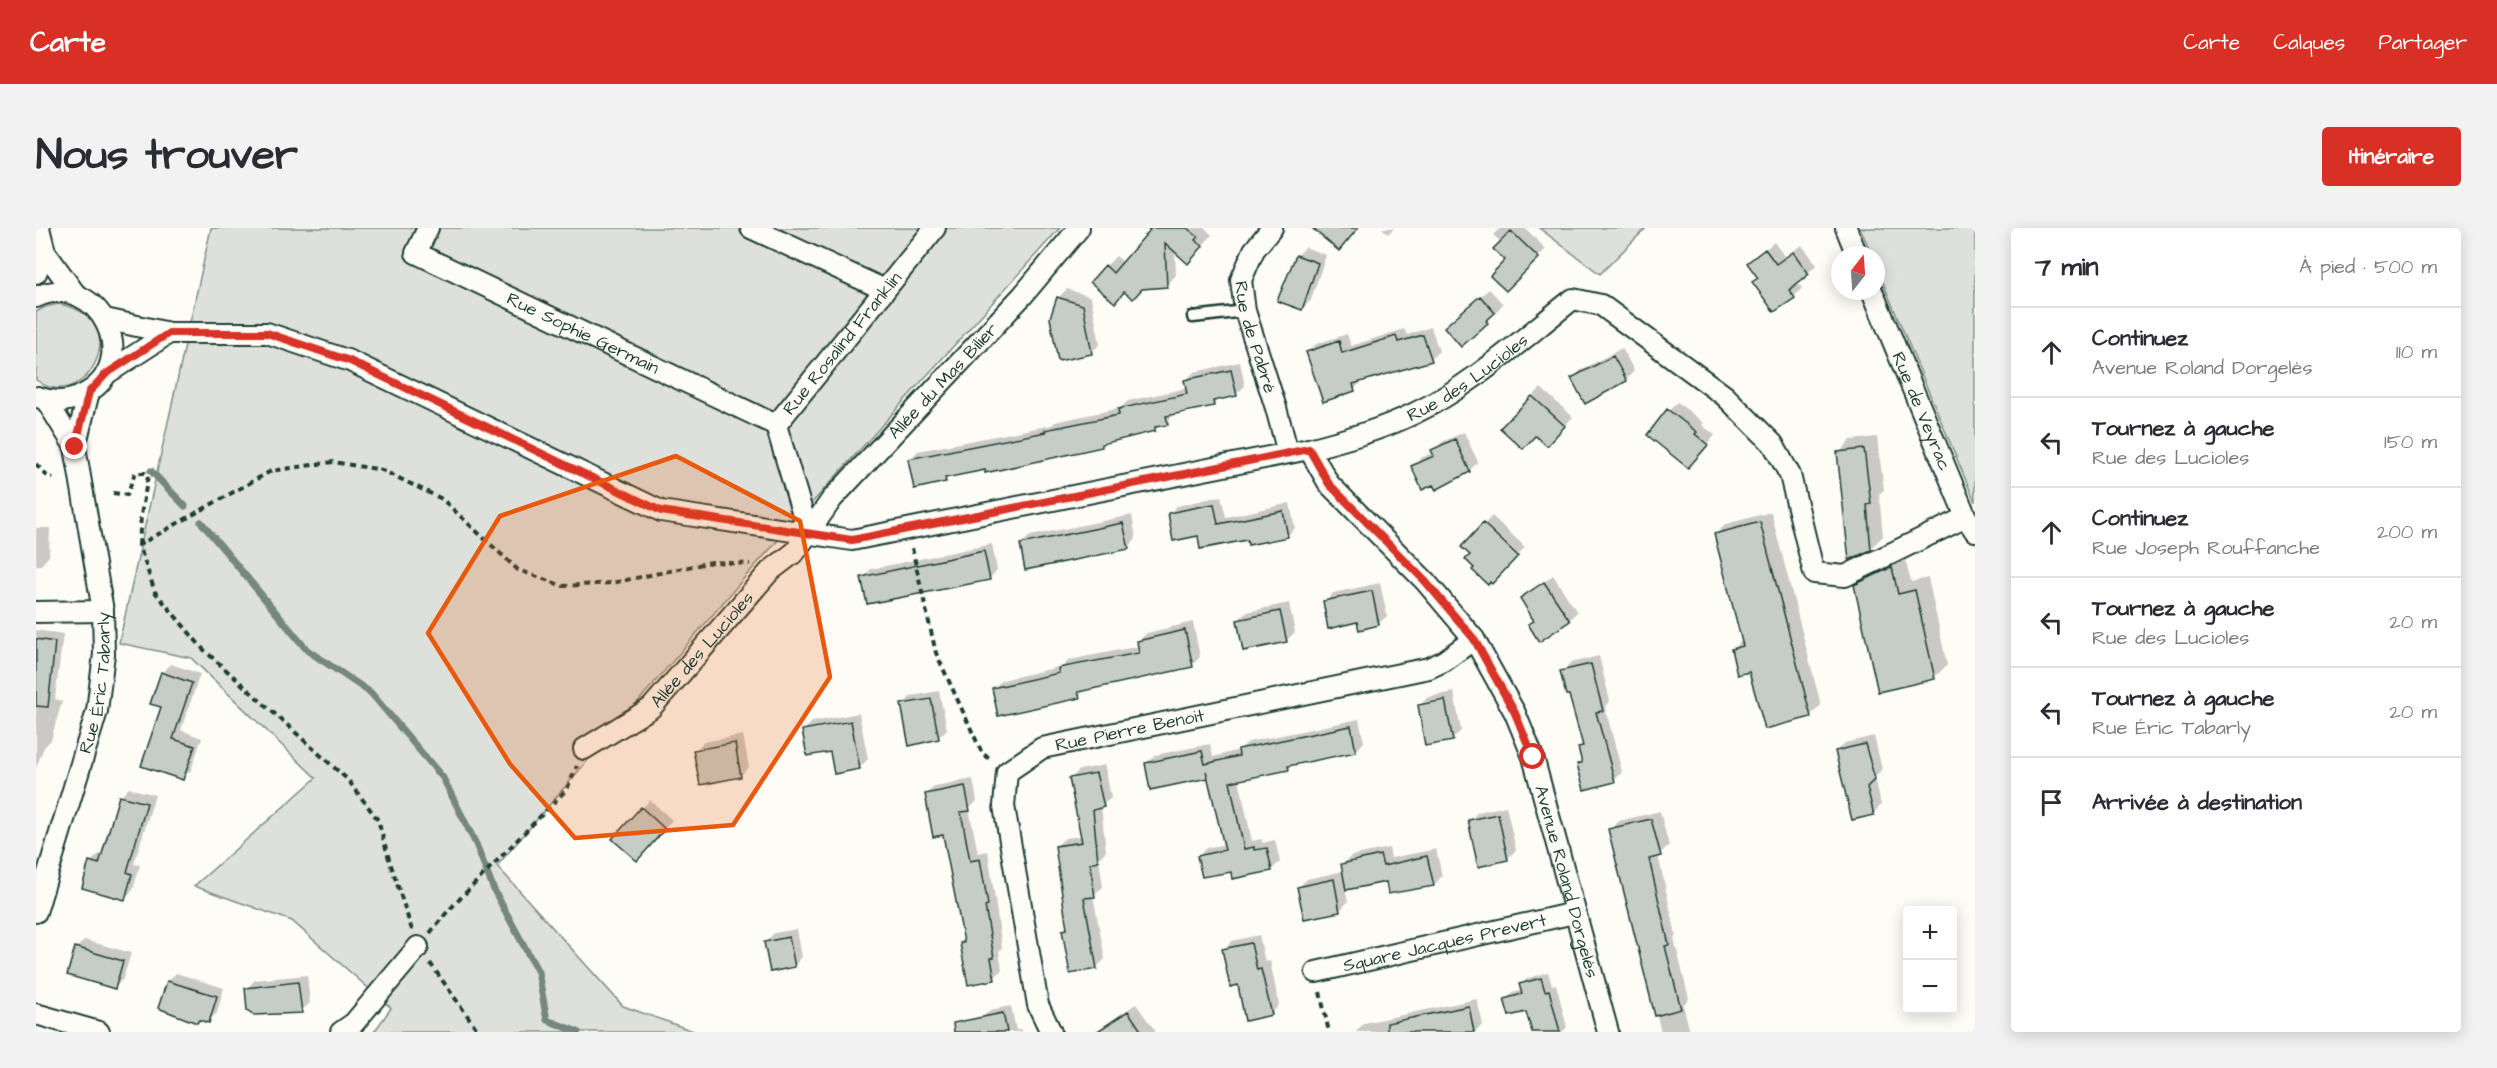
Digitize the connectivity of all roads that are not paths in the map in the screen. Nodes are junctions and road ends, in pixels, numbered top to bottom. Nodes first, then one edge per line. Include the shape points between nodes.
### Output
1 (39, 228) edge
2 (428, 228) edge
3 (751, 228) edge
4 (935, 228) edge
5 (1079, 228) edge
6 (1272, 228) edge
7 (1846, 228) edge
8 (1853, 246) edge
9 (45, 252) junction
10 (36, 273) edge
11 (885, 290) junction
12 (76, 295) junction
13 (36, 297) edge
14 (1876, 300) edge
15 (1245, 311) junction
16 (1193, 317) dead end
17 (105, 319) junction
18 (169, 333) junction
19 (106, 374) junction
20 (89, 392) junction
21 (41, 398) edge
22 (776, 425) junction
23 (75, 447) junction
24 (1309, 449) junction
25 (1288, 453) junction
26 (1970, 524) edge
27 (809, 535) junction
28 (103, 611) junction
29 (36, 612) edge
30 (1474, 639) junction
31 (584, 749) road end
32 (36, 912) edge
33 (1574, 913) junction
34 (418, 947) road end
35 (1316, 972) road end
36 (36, 1014) edge
37 (99, 1032) edge
38 (340, 1032) edge
39 (1051, 1032) edge
40 (1608, 1032) edge

1 - 9 street
2 - 22 street, Rue Sophie Germain via 416,254
3 - 11 street
4 - 11 street, Rue Rosalind Franklin
5 - 27 street, Allée du Mas Bilier via 1023,295 832,499
6 - 15 street, Rue de Pabré via 1254,250 1241,280
7 - 8 street
9 - 10 street
9 - 12 street
11 - 22 street, Rue Rosalind Franklin
12 - 13 street via 57,292
12 - 17 street
14 - 26 street, Rue de Veyrac
15 - 16 lane
15 - 25 street, Rue de Pabré
17 - 18 street
17 - 19 street via 113,346
18 - 19 street
18 - 27 street, Rue des Lucioles via 267,333 350,361 661,511
19 - 20 street
20 - 21 street via 61,401
20 - 23 street, Rue Éric Tabarly
21 - 23 street, Rue Éric Tabarly
22 - 27 street, Rue Rosalind Franklin
23 - 28 street, Rue Éric Tabarly
24 - 25 street, Rue des Lucioles
24 - 26 street, Rue des Lucioles via 1414,414 1485,369 1573,299 1601,304 1725,396 1773,444 1790,475 1814,573 1845,576
24 - 30 street, Avenue Roland Dorgelès via 1334,489 1425,581
25 - 27 street, Rue des Lucioles via 852,540
27 - 31 street, Allée des Lucioles via 770,571 651,708
28 - 29 street
28 - 32 street, Rue Éric Tabarly via 104,654 97,711
30 - 33 street, Avenue Roland Dorgelès via 1515,713 1533,757
30 - 39 street, Rue Pierre Benoit via 1429,668 1042,748 1007,772 1004,806 1038,1005
33 - 35 street, Square Jacques Prevert
33 - 40 street, Avenue Roland Dorgelès
34 - 38 street via 354,1023
36 - 37 street

